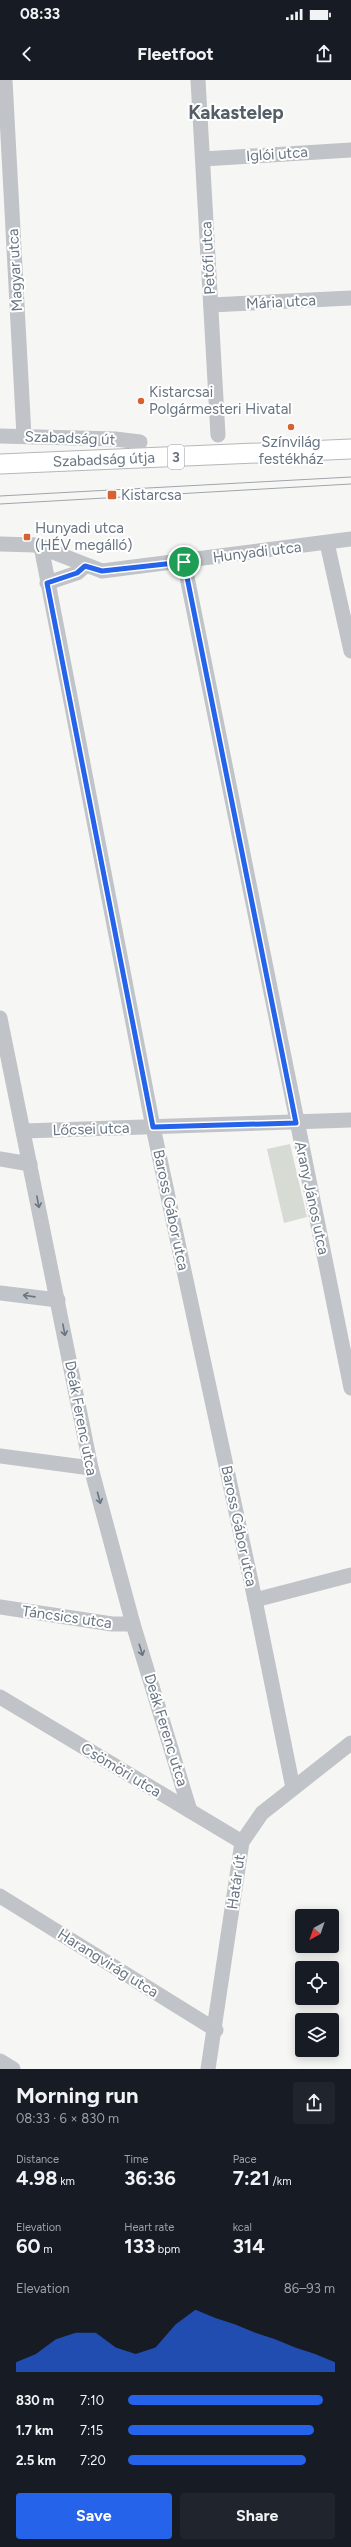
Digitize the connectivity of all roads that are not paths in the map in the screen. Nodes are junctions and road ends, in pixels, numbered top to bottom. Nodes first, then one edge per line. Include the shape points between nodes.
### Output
1 (5, 80) edge
2 (198, 80) edge
3 (351, 150) edge
4 (203, 159) junction
5 (351, 298) edge
6 (211, 305) junction
7 (218, 435) dead end
8 (0, 436) edge
9 (24, 436) junction
10 (140, 442) dead end
11 (351, 449) edge
12 (0, 464) edge
13 (351, 539) edge
14 (327, 543) junction
15 (0, 544) edge
16 (42, 546) junction
17 (184, 562) junction
18 (85, 566) junction
19 (47, 583) junction
20 (351, 651) edge
21 (0, 1018) edge
22 (351, 1120) edge
23 (296, 1123) junction
24 (153, 1127) junction
25 (24, 1131) junction
26 (0, 1159) edge
27 (30, 1164) junction
28 (0, 1293) edge
29 (58, 1300) junction
30 (351, 1388) edge
31 (0, 1456) edge
32 (90, 1468) junction
33 (351, 1575) edge
34 (255, 1600) junction
35 (0, 1607) edge
36 (133, 1624) junction
37 (0, 1698) edge
38 (351, 1743) edge
39 (293, 1788) junction
40 (190, 1811) junction
41 (242, 1842) junction
42 (0, 1896) edge
43 (216, 2030) junction
44 (0, 2061) edge
45 (13, 2069) edge
46 (208, 2069) edge

1 - 9 street, Magyar utca
2 - 4 street, Petőfi utca
3 - 4 street, Iglói utca
4 - 6 street, Petőfi utca
5 - 6 street, Mária utca
6 - 7 street, Petőfi utca
8 - 9 street, Szabadság út
9 - 10 street, Szabadság út
11 - 12 main road, Szabadság útja / 3
13 - 14 street, Hunyadi utca
14 - 17 street, Hunyadi utca
14 - 20 street
15 - 16 street, Hunyadi utca
16 - 18 street, Hunyadi utca
16 - 19 street, Baross Gábor utca
17 - 18 street, Hunyadi utca via 102,571
17 - 23 street, Arany János utca
18 - 19 street via 77,573
19 - 24 street, Baross Gábor utca
21 - 25 street, Deák Ferenc utca
22 - 23 street, Lőcsei utca
23 - 24 street, Lőcsei utca
23 - 30 street, Arany János utca
24 - 25 street, Lőcsei utca
24 - 34 street, Baross Gábor utca
25 - 27 street, Deák Ferenc utca
26 - 27 street
27 -> 29 street, Deák Ferenc utca
29 -> 28 street
29 -> 32 street, Deák Ferenc utca
31 - 32 street
32 -> 36 street, Deák Ferenc utca
33 - 34 street, Baross Gábor utca
34 - 39 street, Baross Gábor utca
35 - 36 street, Táncsics utca via 112,1624
36 -> 40 street, Deák Ferenc utca
37 - 40 street, Csömöri utca
38 - 39 street, Határ út
39 - 41 street, Határ út via 256,1818
40 - 41 street, Csömöri utca
41 - 43 street, Határ út
42 - 43 street, Harangvirág utca
43 - 46 street, Határ út
44 - 45 street

